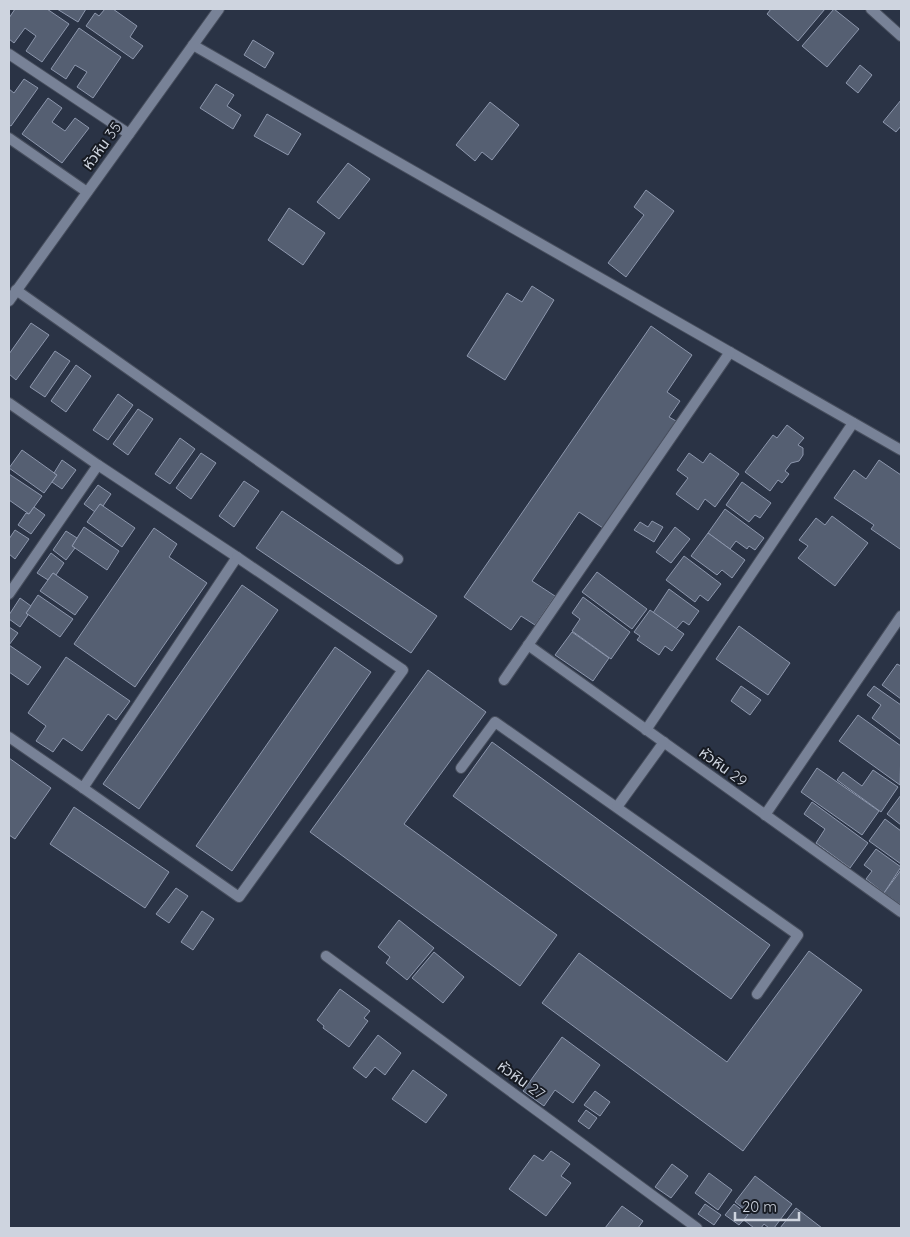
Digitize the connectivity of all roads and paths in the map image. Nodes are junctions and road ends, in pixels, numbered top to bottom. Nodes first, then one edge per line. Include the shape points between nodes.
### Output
1 (220, 9) edge
2 (871, 9) edge
3 (901, 36) edge
4 (193, 45) junction
5 (9, 54) edge
6 (129, 134) junction
7 (9, 138) edge
8 (87, 192) junction
9 (16, 290) junction
10 (9, 301) edge
11 (730, 352) junction
12 (9, 403) edge
13 (853, 423) junction
14 (901, 450) edge
15 (98, 466) junction
16 (237, 557) junction
17 (398, 559) dead end
18 (9, 594) edge
19 (901, 616) edge
20 (528, 645) junction
21 (504, 680) dead end
22 (646, 730) junction
23 (9, 737) edge
24 (664, 742) junction
25 (461, 768) dead end
26 (83, 788) junction
27 (617, 807) junction
28 (765, 815) junction
29 (901, 912) edge
30 (326, 956) dead end
31 (757, 994) dead end
32 (697, 1228) edge

1 - 4 street, หัวหิน 35
2 - 3 street
4 - 6 street, หัวหิน 35
4 - 11 street
5 - 6 street
6 - 8 street, หัวหิน 35
7 - 8 street
8 - 9 street, หัวหิน 35
9 - 10 street, หัวหิน 35
9 - 17 street
11 - 13 street
11 - 20 street
12 - 15 street
13 - 14 street
13 - 22 street
15 - 16 street
15 - 18 street
16 - 26 street
16 - 26 street via 403,670 239,897
19 - 28 street
20 - 21 street
20 - 22 street, หัวหิน 29
22 - 24 street, หัวหิน 29
23 - 26 street
24 - 27 street
24 - 28 street, หัวหิน 29
25 - 27 street via 495,722
27 - 31 street via 798,936
28 - 29 street, หัวหิน 29
30 - 32 street, หัวหิน 27

